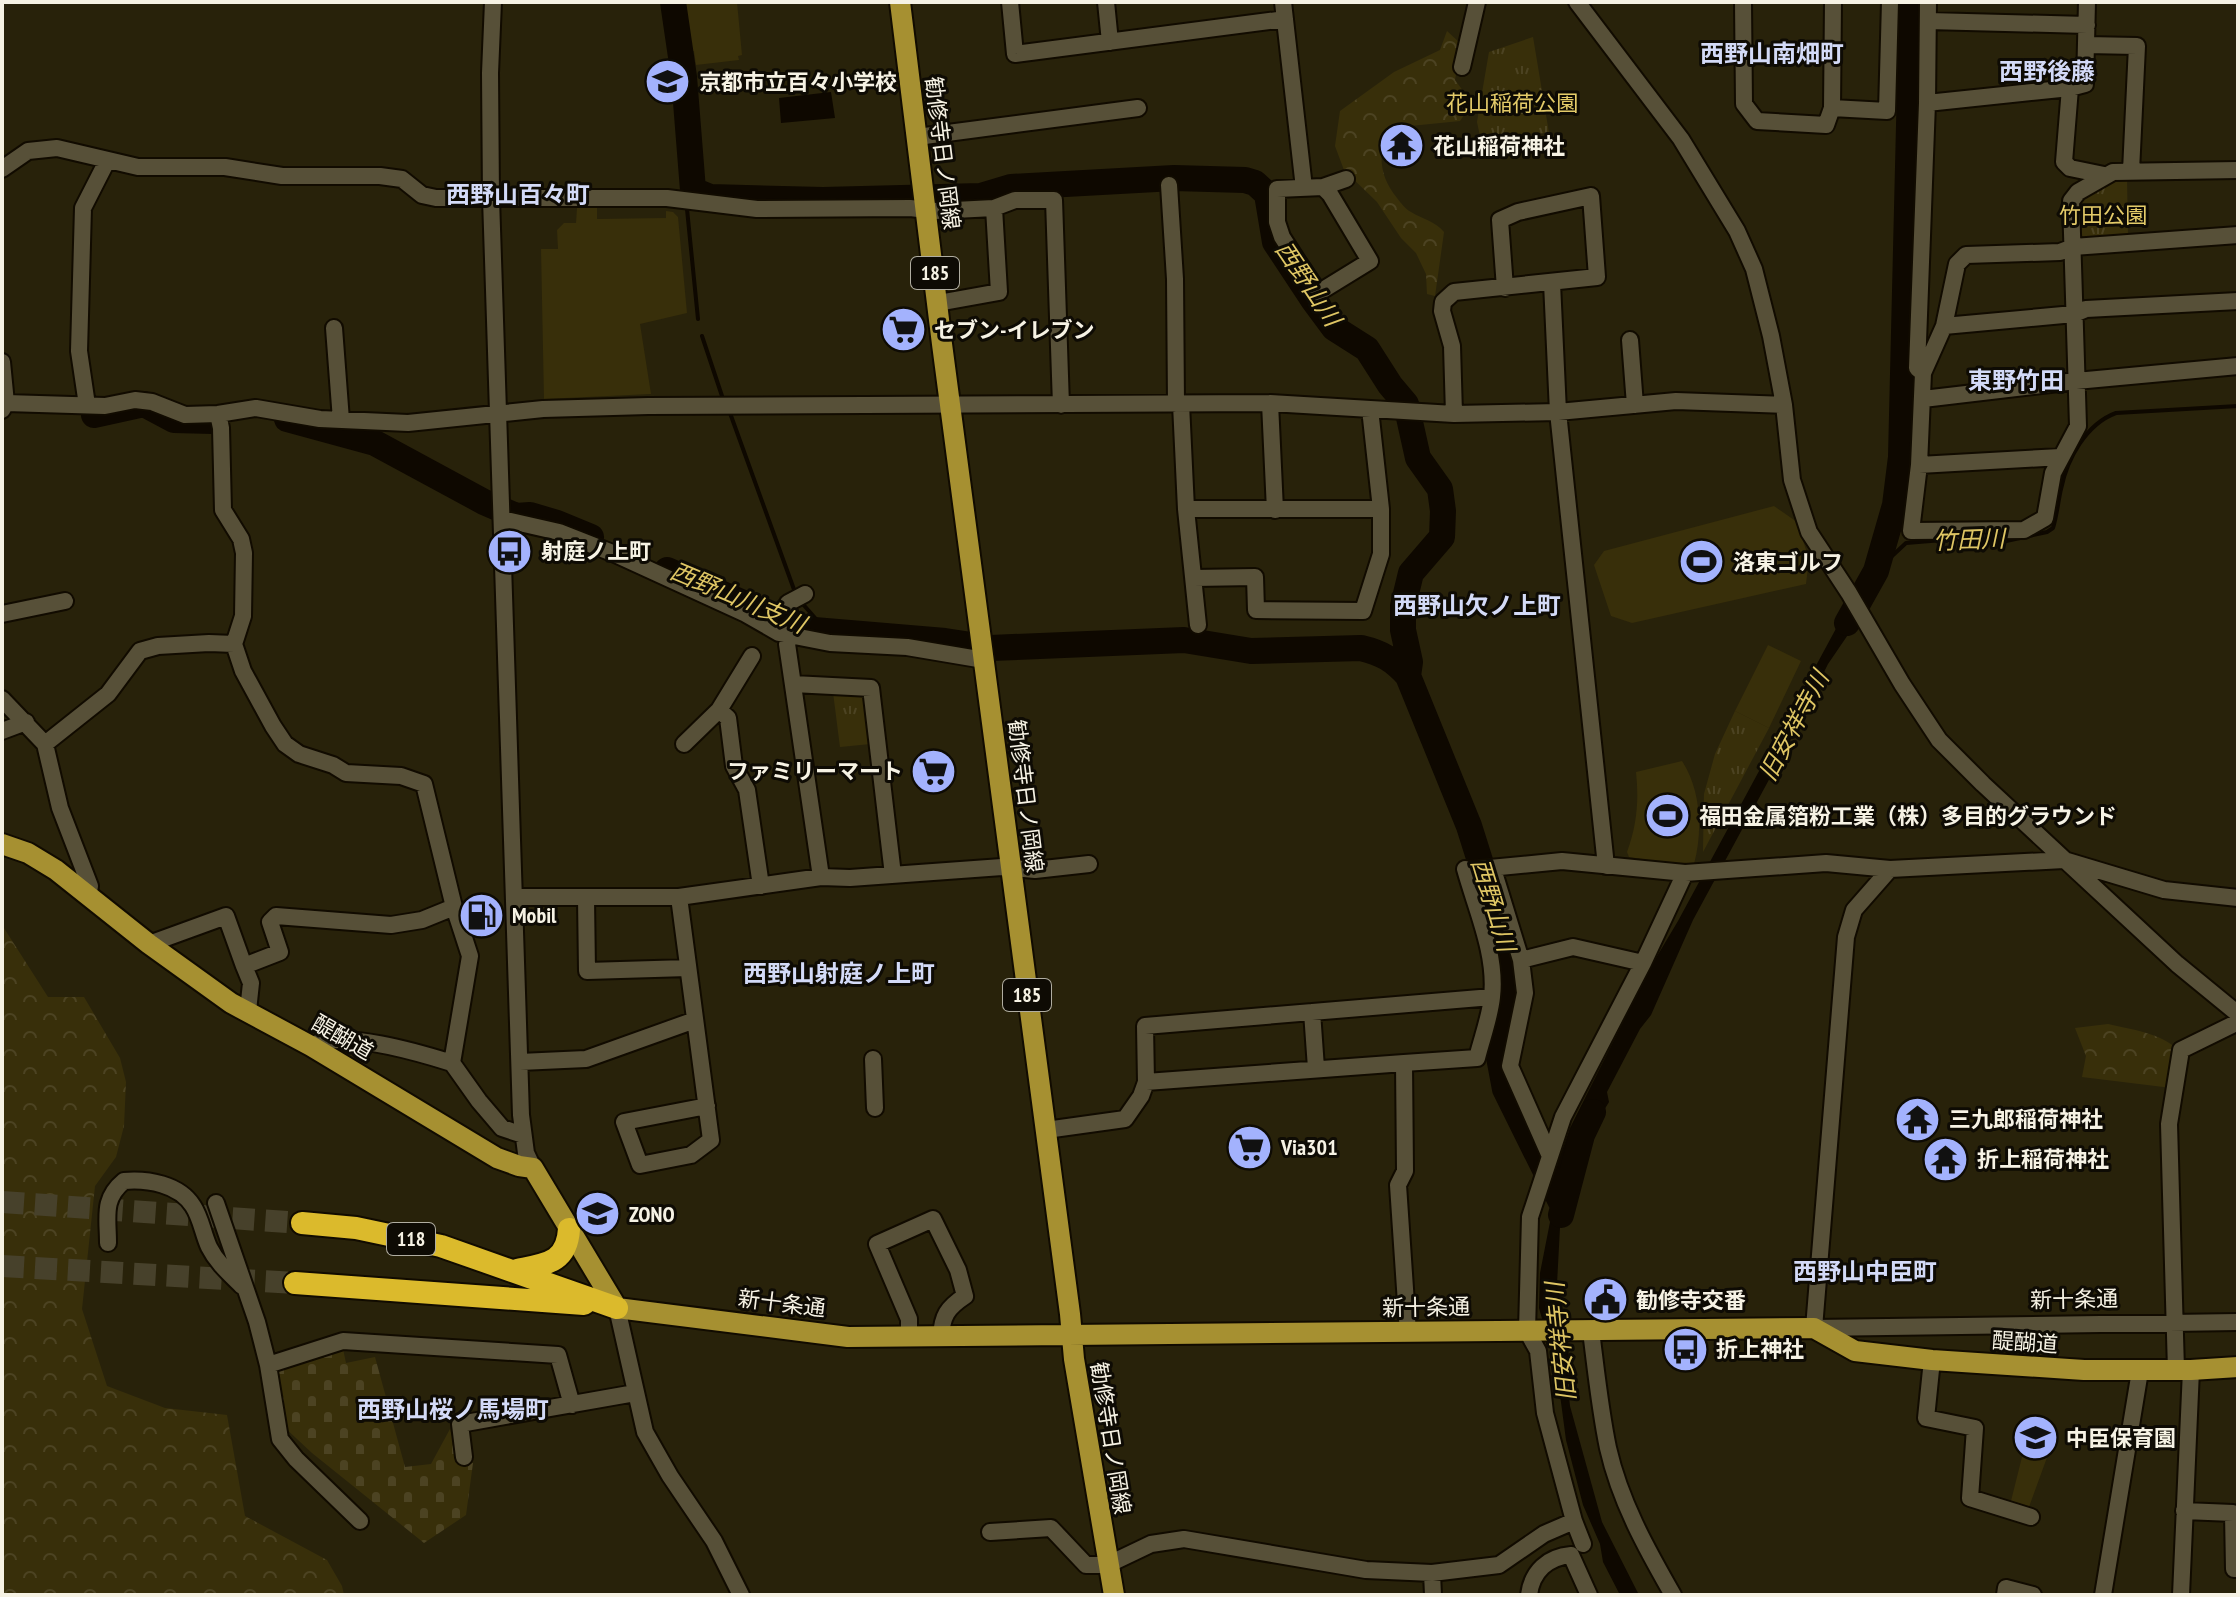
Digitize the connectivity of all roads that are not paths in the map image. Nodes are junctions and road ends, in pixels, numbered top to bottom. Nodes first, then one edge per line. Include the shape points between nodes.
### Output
1 (493, 2) edge
2 (900, 2) edge
3 (1010, 2) edge
4 (1106, 2) edge
5 (1477, 2) edge
6 (1577, 2) edge
7 (1743, 2) edge
8 (1833, 2) edge
9 (1890, 2) edge
10 (1928, 2) edge
11 (2087, 2) edge
12 (1284, 10) edge
13 (1928, 21) junction
14 (2087, 25) junction
15 (1110, 42) junction
16 (2086, 45) junction
17 (1462, 67) dead end
18 (2070, 88) junction
19 (1927, 103) junction
20 (1138, 108) dead end
21 (1832, 108) junction
22 (917, 137) junction
23 (107, 161) junction
24 (2, 169) edge
25 (2238, 170) edge
26 (2131, 171) junction
27 (2104, 175) junction
28 (1346, 179) dead end
29 (1169, 185) dead end
30 (1323, 187) junction
31 (1304, 188) junction
32 (491, 198) junction
33 (925, 202) junction
34 (994, 208) junction
35 (2238, 235) edge
36 (2073, 247) junction
37 (1552, 283) junction
38 (1505, 288) junction
39 (2238, 301) edge
40 (938, 303) junction
41 (2074, 314) junction
42 (1944, 326) junction
43 (334, 328) dead end
44 (1630, 340) dead end
45 (2, 362) edge
46 (2238, 366) edge
47 (1923, 373) junction
48 (2076, 381) junction
49 (1923, 399) junction
50 (1270, 403) junction
51 (950, 404) junction
52 (1179, 404) junction
53 (87, 405) junction
54 (1061, 405) junction
55 (1635, 405) junction
56 (1784, 405) junction
57 (4, 407) edge
58 (1370, 409) junction
59 (1558, 412) junction
60 (498, 413) junction
61 (218, 414) junction
62 (1454, 414) junction
63 (341, 420) junction
64 (2061, 457) junction
65 (1919, 465) junction
66 (1186, 509) junction
67 (1381, 509) junction
68 (1275, 510) junction
69 (501, 512) junction
70 (1194, 578) junction
71 (805, 594) dead end
72 (65, 601) dead end
73 (788, 603) dead end
74 (2, 614) edge
75 (1198, 625) dead end
76 (234, 644) junction
77 (787, 644) dead end
78 (983, 651) junction
79 (752, 656) dead end
80 (793, 684) junction
81 (2, 699) edge
82 (719, 710) junction
83 (26, 722) junction
84 (2, 731) edge
85 (45, 744) junction
86 (684, 744) dead end
87 (2, 844) edge
88 (2064, 860) junction
89 (1089, 864) dead end
90 (1606, 866) junction
91 (1491, 869) junction
92 (1890, 869) junction
93 (1011, 870) junction
94 (1692, 872) junction
95 (893, 875) junction
96 (821, 877) junction
97 (761, 886) junction
98 (88, 896) junction
99 (514, 897) junction
100 (679, 897) junction
101 (586, 898) junction
102 (2238, 898) edge
103 (454, 907) junction
104 (149, 944) junction
105 (1521, 960) junction
106 (1643, 963) junction
107 (244, 966) junction
108 (688, 968) junction
109 (1492, 997) junction
110 (248, 1011) junction
111 (1312, 1012) junction
112 (2238, 1014) edge
113 (695, 1020) junction
114 (2238, 1022) edge
115 (311, 1046) junction
116 (873, 1059) dead end
117 (520, 1062) junction
118 (452, 1063) junction
119 (1404, 1063) junction
120 (1316, 1068) junction
121 (1146, 1082) junction
122 (707, 1106) junction
123 (875, 1108) dead end
124 (1046, 1130) junction
125 (523, 1135) junction
126 (1549, 1154) junction
127 (533, 1168) junction
128 (216, 1203) dead end
129 (302, 1223) tunnel mouth
130 (569, 1229) junction
131 (108, 1243) dead end
132 (516, 1271) junction
133 (295, 1283) tunnel mouth
134 (246, 1290) junction
135 (617, 1308) junction
136 (2238, 1322) edge
137 (2176, 1323) junction
138 (1814, 1328) junction
139 (1532, 1331) junction
140 (1582, 1331) junction
141 (1408, 1333) junction
142 (909, 1337) junction
143 (941, 1337) junction
144 (1072, 1337) junction
145 (1932, 1360) junction
146 (268, 1365) junction
147 (2238, 1367) edge
148 (2183, 1370) junction
149 (2140, 1371) junction
150 (635, 1393) junction
151 (572, 1405) junction
152 (464, 1457) dead end
153 (2184, 1511) junction
154 (2031, 1517) dead end
155 (360, 1521) dead end
156 (1574, 1521) junction
157 (990, 1532) dead end
158 (1583, 1544) dead end
159 (2238, 1569) edge
160 (1432, 1573) junction
161 (1109, 1585) edge
162 (741, 1595) edge
163 (1433, 1595) edge
164 (1529, 1595) edge
165 (1588, 1595) edge
166 (1673, 1595) edge
167 (2005, 1595) edge
168 (2033, 1595) edge
169 (2103, 1595) edge
170 (2181, 1595) edge

1 - 32 street
2 - 22 main road, 勧修寺日ノ岡線 / 185
3 - 15 street via 1015,54
4 - 15 street
5 - 17 street
6 - 56 street via 1681,139 1737,231 1754,269
7 - 21 street via 1744,104 1757,121 1826,125
8 - 21 street
9 - 21 street via 1887,111
10 - 13 street
11 - 14 street
12 - 15 street
12 - 31 street
13 - 14 street
13 - 19 street
14 - 16 street
16 - 18 street via 2085,84
16 - 26 street via 2137,46
18 - 19 street
18 - 27 street via 2064,162
19 - 47 street via 1917,368
20 - 22 street
22 - 33 main road, 勧修寺日ノ岡線 / 185
23 - 24 street via 57,148 28,151
23 - 32 street via 138,167 225,167 282,176 380,176 402,179 422,195 436,198
23 - 53 street via 83,208 79,351
25 - 26 street
26 - 27 street
27 - 36 street via 2071,201
28 - 30 street
29 - 52 street
30 - 31 street
30 - 31 street via 1370,261 1318,293 1277,222 1277,189
32 - 33 street via 667,198 757,209
32 - 60 street
33 - 34 street via 935,211
33 - 40 main road, 勧修寺日ノ岡線 / 185
34 - 40 street via 999,292
34 - 54 street via 1015,200 1054,200
35 - 36 street
36 - 41 street
36 - 42 street via 2060,252 1966,255 1957,264
37 - 38 street
37 - 38 street via 1597,277 1591,196 1500,220
37 - 59 street
38 - 62 street via 1454,292 1443,302 1452,346
39 - 41 street via 2086,309
40 - 51 main road, 勧修寺日ノ岡線 / 185
41 - 42 street
41 - 48 street
42 - 47 street
43 - 63 street
44 - 55 street
45 - 57 street
46 - 48 street
47 - 49 street
48 - 49 street
48 - 64 street via 2078,426
49 - 65 street
50 - 52 street
50 - 58 street
50 - 68 street
51 - 54 street
51 - 60 street via 648,406
51 - 78 main road, 勧修寺日ノ岡線 / 185
52 - 54 street
52 - 66 street
53 - 57 street
53 - 61 street via 135,400 185,415
55 - 56 street
55 - 59 street
56 - 88 street via 1792,480 1809,532 1902,684 1939,740
58 - 62 street
58 - 67 street
59 - 62 street
59 - 90 street
60 - 63 street via 408,423
60 - 69 street
61 - 63 street
61 - 76 street via 223,510 244,553 243,616
64 - 65 street
64 - 65 street via 2045,518 2024,530 1911,531
66 - 68 street
66 - 70 street
67 - 68 street
67 - 70 street via 1381,554 1363,611 1256,610 1255,577
69 - 78 street via 615,554 779,633 830,643
69 - 99 street
70 - 75 street
71 - 73 street
72 - 74 street
76 - 85 street via 140,651 108,694
76 - 103 street via 243,671 285,744 346,773 401,776 424,784
77 - 80 street
78 - 93 main road, 勧修寺日ノ岡線 / 185
79 - 82 street
80 - 95 street via 871,688
80 - 96 street
81 - 83 street
82 - 86 street
82 - 97 street via 728,718 734,766 747,790
83 - 84 street
83 - 85 street
85 - 98 street via 60,808 90,886
87 - 98 main road, 醍醐道 via 28,853
88 - 92 street
88 - 102 street via 2164,890
88 - 112 street
89 - 93 street
90 - 91 street via 1562,861
90 - 94 street
91 - 105 street
91 - 109 street via 1467,869 1491,962
92 - 94 street via 1826,863
92 - 138 street via 1854,910 1846,937
93 - 95 street
93 - 124 main road, 勧修寺日ノ岡線 / 185
94 - 106 street
95 - 96 street
96 - 97 street
97 - 100 street
98 - 104 main road, 醍醐道
99 - 101 street
99 - 117 street
100 - 101 street
100 - 108 street
101 - 108 street via 587,971
103 - 107 street via 391,925 276,916 270,922 280,952
103 - 118 street via 470,956
104 - 107 street via 226,916
104 - 110 main road, 醍醐道
105 - 106 street via 1573,947
105 - 126 street via 1525,993 1510,1066
106 - 126 street
107 - 110 street via 251,983
108 - 113 street
109 - 111 street
109 - 119 street via 1477,1058
110 - 115 main road, 醍醐道
111 - 120 street
111 - 121 street via 1145,1026
113 - 117 street via 586,1059
113 - 122 street
114 - 137 street via 2181,1050 2169,1124
115 - 118 street via 321,1040 367,1042
115 - 127 main road, 醍醐道 via 497,1158
116 - 123 street
117 - 125 street
118 - 125 street via 502,1128
119 - 120 street
119 - 141 street via 1405,1171 1398,1185
120 - 121 street
121 - 124 street via 1125,1119
122 - 122 street via 624,1122 640,1165 691,1155 711,1140
124 - 144 main road, 勧修寺日ノ岡線 / 185
125 - 127 street
126 - 139 street via 1530,1217
127 - 130 main road
128 - 134 street
129 - 132 highway, 118 via 400,1237
130 - 132 highway via 566,1247 556,1260
130 - 135 main road
131 - 134 street via 108,1201 114,1190 124,1181 155,1182 176,1190 193,1206 209,1248
132 - 135 highway, 118
133 - 135 highway, 118
134 - 146 street
135 - 142 main road, 新十条通 / 118 via 848,1337
135 - 150 street
136 - 137 street, 新十条通
137 - 138 street, 新十条通
137 - 148 street
138 - 140 main road, 新十条通 / 118
138 - 145 main road, 醍醐道 via 1855,1351
139 - 140 main road, 新十条通 / 118
139 - 141 main road, 新十条通 / 118
139 - 156 street via 1545,1413
140 - 166 street via 1621,1491
141 - 144 main road, 新十条通 / 118
142 - 143 main road, 新十条通 / 118
142 - 143 street via 909,1319 877,1244 933,1219 965,1296 948,1307
143 - 144 main road, 新十条通 / 118
144 - 161 main road, 勧修寺日ノ岡線 / 185
145 - 149 main road, 醍醐道
145 - 154 street via 1926,1418 1975,1428 1970,1498
146 - 151 street via 343,1341 558,1355
146 - 155 street via 280,1439
147 - 148 main road, 醍醐道
148 - 149 main road, 醍醐道
148 - 153 street
149 - 169 street
150 - 151 street
150 - 162 street via 645,1432 714,1541
151 - 152 street via 460,1424
153 - 159 street via 2233,1513
153 - 170 street
156 - 158 street
156 - 160 street via 1499,1565
157 - 161 street via 1051,1528
160 - 161 street via 1366,1570 1184,1539 1151,1544
160 - 163 street
164 - 165 street via 1540,1569 1559,1556 1571,1555
167 - 168 street via 2006,1588

